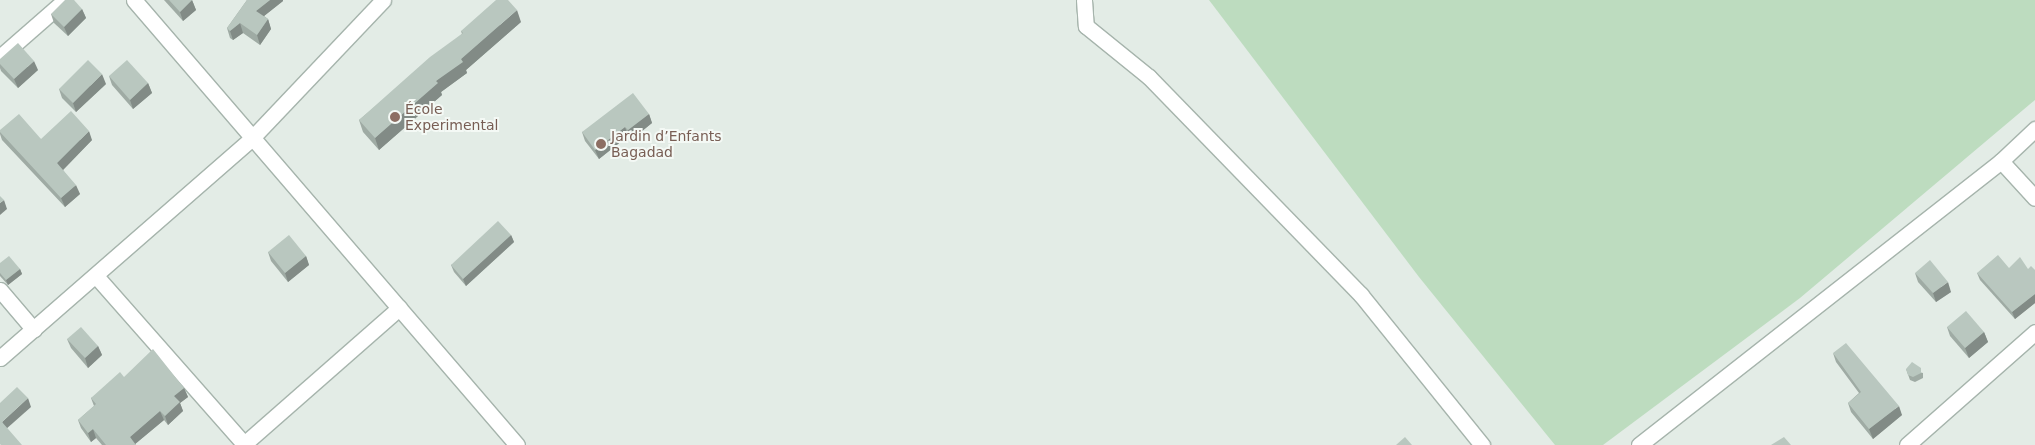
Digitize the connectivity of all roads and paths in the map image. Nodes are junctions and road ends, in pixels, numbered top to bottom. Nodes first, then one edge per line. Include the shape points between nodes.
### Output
1 (65, 0) edge
2 (134, 0) edge
3 (1084, 0) edge
4 (379, 1) edge
5 (0, 58) edge
6 (2035, 129) edge
7 (253, 137) junction
8 (2001, 160) junction
9 (2035, 198) edge
10 (96, 276) junction
11 (0, 290) edge
12 (399, 308) junction
13 (34, 330) junction
14 (2035, 332) edge
15 (0, 358) edge
16 (244, 445) edge
17 (517, 445) edge
18 (1482, 445) edge
19 (1639, 445) edge
20 (1907, 445) edge

1 - 5 street
2 - 7 street
3 - 18 street via 1086,26 1149,77 1361,296
4 - 7 street
6 - 8 street
7 - 10 street
7 - 12 street
8 - 9 street
8 - 19 street
10 - 13 street
10 - 16 street
11 - 13 street
12 - 16 street
12 - 17 street
13 - 15 street
14 - 20 street

